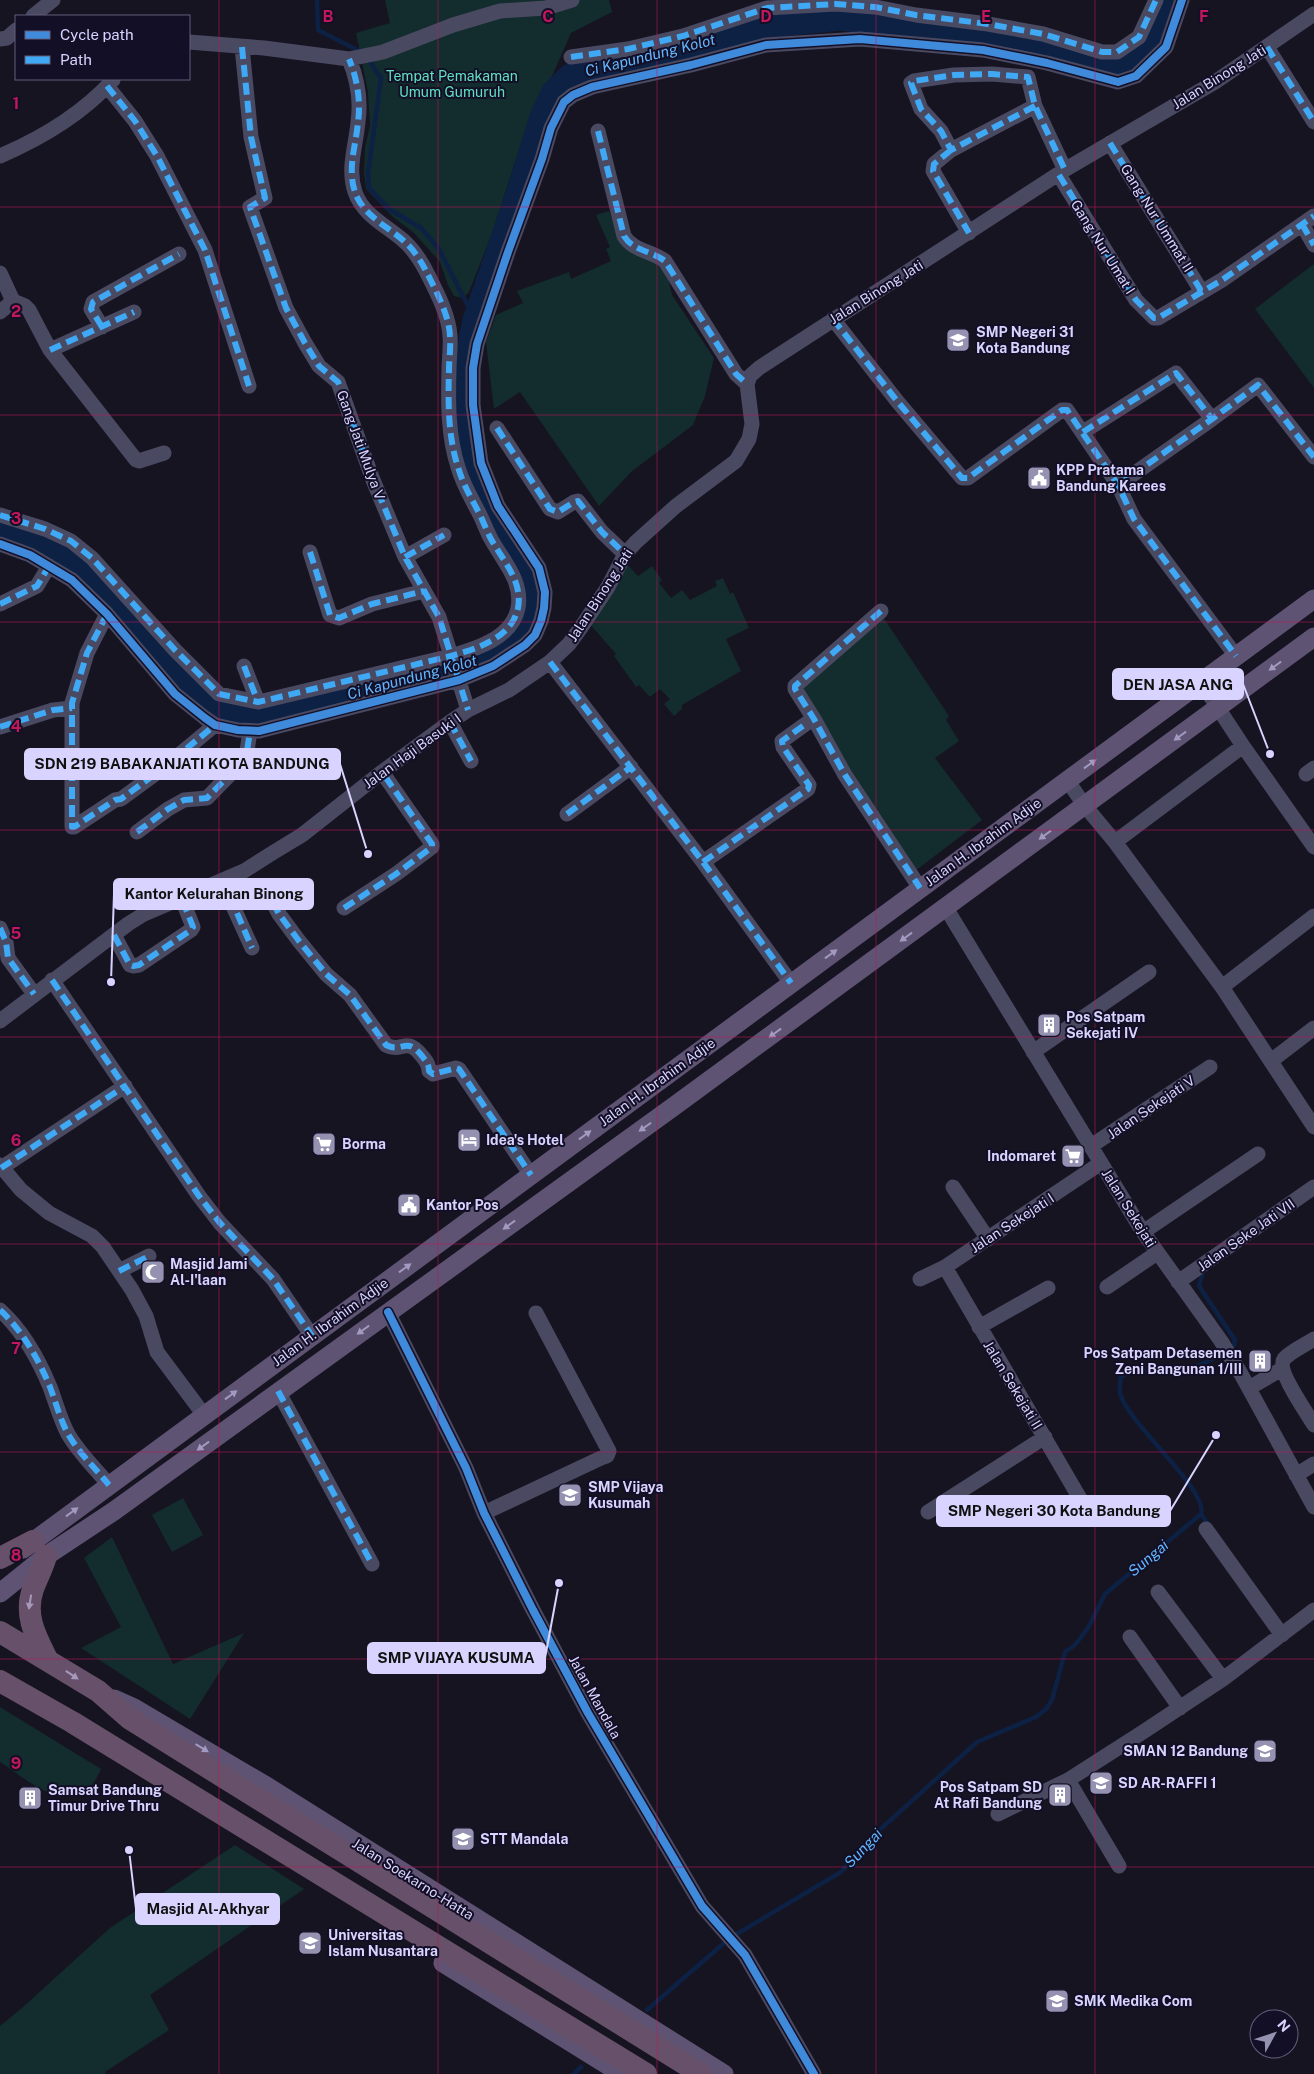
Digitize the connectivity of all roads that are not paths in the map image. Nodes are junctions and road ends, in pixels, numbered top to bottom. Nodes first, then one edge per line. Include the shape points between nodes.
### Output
1 (53, 0) edge
2 (572, 0) edge
3 (1156, 0) edge
4 (1182, 0) edge
5 (526, 4) edge
6 (1314, 14) edge
7 (34, 15) edge
8 (15, 31) edge
9 (0, 39) edge
10 (190, 42) edge
11 (242, 46) junction
12 (1267, 47) junction
13 (571, 57) dead end
14 (353, 58) junction
15 (111, 82) edge
16 (1035, 106) junction
17 (1314, 122) edge
18 (598, 131) dead end
19 (1110, 144) junction
20 (951, 150) junction
21 (0, 156) edge
22 (1062, 172) junction
23 (1308, 220) edge
24 (969, 233) junction
25 (1314, 245) edge
26 (179, 254) dead end
27 (0, 273) edge
28 (1199, 294) junction
29 (13, 301) junction
30 (0, 312) edge
31 (134, 312) dead end
32 (833, 319) junction
33 (102, 327) junction
34 (50, 350) junction
35 (747, 384) junction
36 (249, 386) dead end
37 (1212, 419) junction
38 (497, 428) dead end
39 (1083, 432) junction
40 (164, 454) dead end
41 (1314, 457) edge
42 (1118, 485) junction
43 (0, 515) edge
44 (444, 535) dead end
45 (0, 544) edge
46 (310, 552) dead end
47 (625, 554) junction
48 (405, 557) junction
49 (49, 566) junction
50 (424, 591) junction
51 (1314, 599) edge
52 (0, 604) edge
53 (881, 611) dead end
54 (107, 614) junction
55 (1314, 638) edge
56 (1236, 656) junction
57 (550, 662) junction
58 (244, 666) dead end
59 (455, 668) junction
60 (1201, 682) junction
61 (258, 702) junction
62 (1220, 707) junction
63 (72, 708) junction
64 (468, 710) junction
65 (450, 722) junction
66 (807, 723) dead end
67 (215, 724) junction
68 (0, 727) edge
69 (250, 731) junction
70 (1243, 746) junction
71 (471, 761) dead end
72 (631, 767) junction
73 (382, 772) junction
74 (1067, 780) junction
75 (1085, 806) junction
76 (567, 814) dead end
77 (137, 832) dead end
78 (1115, 842) junction
79 (1314, 848) edge
80 (703, 862) junction
81 (221, 881) junction
82 (920, 888) junction
83 (182, 899) junction
84 (231, 899) junction
85 (344, 908) dead end
86 (946, 908) junction
87 (1314, 916) edge
88 (0, 928) edge
89 (114, 935) junction
90 (252, 948) dead end
91 (1149, 972) dead end
92 (52, 980) junction
93 (791, 983) junction
94 (1222, 987) junction
95 (34, 994) junction
96 (0, 1021) edge
97 (1314, 1028) edge
98 (1033, 1052) junction
99 (1271, 1061) junction
100 (1210, 1067) dead end
101 (125, 1086) junction
102 (1314, 1127) edge
103 (1091, 1146) junction
104 (1258, 1154) dead end
105 (1101, 1163) junction
106 (1, 1166) edge
107 (531, 1174) junction
108 (953, 1187) dead end
109 (1314, 1187) edge
110 (548, 1196) junction
111 (1143, 1232) junction
112 (988, 1239) junction
113 (1157, 1253) junction
114 (150, 1256) dead end
115 (945, 1267) junction
116 (119, 1271) junction
117 (920, 1279) dead end
118 (1178, 1282) junction
119 (1107, 1287) dead end
120 (1048, 1288) dead end
121 (0, 1310) edge
122 (388, 1312) junction
123 (536, 1313) dead end
124 (979, 1327) junction
125 (312, 1336) junction
126 (1314, 1340) edge
127 (1282, 1369) junction
128 (1249, 1388) junction
129 (278, 1392) junction
130 (204, 1415) junction
131 (1314, 1425) edge
132 (1044, 1437) junction
133 (1314, 1464) edge
134 (1296, 1475) junction
135 (109, 1485) junction
136 (1082, 1502) dead end
137 (1314, 1507) edge
138 (928, 1512) dead end
139 (484, 1513) junction
140 (1206, 1529) dead end
141 (40, 1549) junction
142 (0, 1558) edge
143 (372, 1564) dead end
144 (0, 1566) edge
145 (1158, 1592) dead end
146 (0, 1593) edge
147 (1314, 1610) edge
148 (0, 1632) edge
149 (1282, 1635) junction
150 (1130, 1637) dead end
151 (47, 1659) junction
152 (1223, 1679) junction
153 (0, 1682) edge
154 (98, 1691) junction
155 (1180, 1708) junction
156 (72, 1722) junction
157 (1068, 1780) junction
158 (998, 1814) dead end
159 (1119, 1866) dead end
160 (622, 2074) edge
161 (646, 2074) edge
162 (701, 2074) edge
163 (724, 2074) edge
164 (814, 2074) edge

1 - 7 street
2 - 5 street via 546,8
3 - 13 street via 1139,37 1117,52 1102,52 1043,34 988,24 835,4 767,8 683,36 628,49
4 - 59 street via 1166,47 1136,76 1118,82 983,50 860,39 766,45 592,87 564,102 550,128 477,344 473,368 474,412 481,463 498,506 539,568 545,592 544,608 535,635 525,645 493,666
5 - 14 street via 453,25 383,52
6 - 12 street, Jalan Binong Jati
8 - 9 street
10 - 11 street
11 - 14 street
11 - 48 street, Gang Jati Mulya V via 251,137 265,198 250,207 286,308 320,366 338,382
12 - 17 street
12 - 19 street, Jalan Binong Jati
14 - 59 street via 360,104 351,177 356,195 384,227 415,253 447,319 450,336 450,430 457,466 491,539 509,565 518,592 516,614 504,631
15 - 21 street via 66,121 28,144
15 - 36 street via 157,156 205,250
16 - 20 street
16 - 20 street, Gang Nur Umat I via 1028,77 954,75 912,82 921,109 941,131
16 - 22 street, Gang Nur Umat I
18 - 35 street via 624,236 634,246 665,261 736,374
19 - 22 street, Jalan Binong Jati
19 - 28 street, Gang Nur Ummat II via 1200,289
20 - 24 street via 934,164 933,172
22 - 24 street, Jalan Binong Jati
22 - 28 street, Gang Nur Umat I via 1136,300 1151,316 1158,318
23 - 25 street
23 - 28 street
24 - 32 street, Jalan Binong Jati
26 - 33 street via 93,302 91,309
27 - 29 street
29 - 30 street
29 - 34 street via 29,310
31 - 33 street
32 - 35 street, Jalan Binong Jati via 759,368
32 - 39 street via 962,478 968,478 1065,409
33 - 34 street
34 - 40 street via 136,460
35 - 47 street, Jalan Binong Jati via 752,424 749,439 736,461 676,506
37 - 39 street via 1175,373
37 - 41 street via 1258,385
37 - 42 street
38 - 47 street via 550,509 558,512 578,501 602,532
39 - 42 street
42 - 56 street via 1134,519
43 - 61 street via 71,541 92,558 218,694
44 - 48 street
45 - 49 street
46 - 50 street via 330,615 334,617
47 - 57 street, Jalan Binong Jati via 582,626
48 - 50 street, Gang Jati Mulya V
49 - 52 street via 37,586
49 - 54 street via 72,580
50 - 59 street, Gang Jati Mulya V via 440,617
51 - 56 main road, Jalan H. Ibrahim Adjie
53 - 82 street via 795,690 845,775
54 - 63 street via 88,652
54 - 67 street via 174,694
55 -> 62 main road, Jalan H. Ibrahim Adjie
56 - 60 main road, Jalan H. Ibrahim Adjie
57 - 64 street, Jalan Haji Basuki I via 509,690
57 - 72 street
58 - 61 street
59 - 61 street
59 - 64 street, Gang Jati Mulya V
59 - 69 street via 259,731
60 - 62 street
74 -> 60 main road, Jalan H. Ibrahim Adjie
62 - 70 street
62 -> 75 main road, Jalan H. Ibrahim Adjie
63 - 67 street via 71,825 74,827 121,799
63 - 68 street via 53,710
64 - 65 street, Jalan Haji Basuki I
65 - 71 street
65 - 73 street, Jalan Haji Basuki I
66 - 80 street via 782,741 810,785 808,789
67 - 69 street
69 - 77 street via 243,761 208,798 184,800
70 - 78 street
70 - 79 street
72 - 76 street
72 - 80 street
73 - 81 street, Jalan Haji Basuki I via 302,835 244,871
73 - 85 street via 421,826 432,848
74 - 75 street
74 - 82 main road, Jalan H. Ibrahim Adjie
75 - 78 street
75 -> 86 main road, Jalan H. Ibrahim Adjie
78 - 94 street
80 - 93 street
81 - 83 street, Jalan Haji Basuki I
81 - 84 street
93 -> 82 main road, Jalan H. Ibrahim Adjie
83 - 89 street, Jalan Haji Basuki I via 144,914
83 - 89 street via 193,927 139,965 130,964
84 - 90 street
84 - 107 street via 264,886 278,914 299,942 350,996 386,1045 415,1048 433,1074 459,1069
86 - 98 street, Jalan Sekejati
86 -> 110 main road, Jalan H. Ibrahim Adjie
87 - 94 street
88 - 95 street via 8,958
89 - 92 street, Jalan Haji Basuki I
91 - 98 street
92 - 95 street, Jalan Haji Basuki I
92 - 101 street
107 -> 93 main road, Jalan H. Ibrahim Adjie
94 - 99 street
95 - 96 street, Jalan Haji Basuki I
97 - 99 street
98 - 103 street, Jalan Sekejati
99 - 102 street
100 - 103 street, Jalan Sekejati V
101 - 106 street
101 - 125 street via 220,1223 273,1279
103 - 105 street, Jalan Sekejati
104 - 111 street
105 - 111 street, Jalan Sekejati
105 - 112 street, Jalan Sekejati I
106 - 116 street via 21,1190 49,1213 92,1236
107 - 110 main road
125 -> 107 main road, Jalan H. Ibrahim Adjie
108 - 112 street
109 - 118 street, Jalan Seke Jati VII
110 -> 122 main road, Jalan H. Ibrahim Adjie
111 - 113 street, Jalan Sekejati
112 - 115 street, Jalan Sekejati I
113 - 118 street, Jalan Sekejati
113 - 119 street
114 - 116 street
115 - 117 street, Jalan Sekejati I
115 - 124 street, Jalan Sekejati II
116 - 130 street via 146,1316 157,1352
118 - 128 street, Jalan Sekejati via 1221,1341
120 - 124 street
121 - 135 street via 17,1329 43,1372 70,1436
122 -> 129 main road, Jalan H. Ibrahim Adjie
122 - 139 street, Jalan Mandala via 466,1468
123 - 139 street via 609,1451 601,1458
124 - 132 street, Jalan Sekejati II
130 -> 125 main road, Jalan H. Ibrahim Adjie
126 - 127 street via 1286,1357
127 - 128 street
127 - 131 street
128 - 134 street, Jalan Sekejati
129 -> 141 main road, Jalan H. Ibrahim Adjie via 114,1510
129 - 143 street
130 - 135 main road, Jalan H. Ibrahim Adjie
132 - 136 street, Jalan Sekejati II
132 - 138 street
133 - 134 street
134 - 137 street, Jalan Sekejati
141 -> 135 main road, Jalan H. Ibrahim Adjie
139 - 164 street, Jalan Mandala via 588,1712 674,1861 702,1906 745,1955
140 - 149 street
141 - 142 highway
141 - 144 main road, Jalan H. Ibrahim Adjie
141 - 146 main road, Jalan H. Ibrahim Adjie
141 -> 151 highway via 28,1607 34,1633
145 - 152 street
147 - 149 street
148 - 151 highway, Jalan Soekarno-Hatta
149 - 152 street
150 - 155 street
151 -> 154 highway, Jalan Soekarno-Hatta
152 - 155 street
153 - 156 highway
154 - 162 highway, Jalan Soekarno-Hatta via 130,1719
154 -> 163 main road, Jalan Soekarno-Hatta via 134,1708 268,1788
155 - 157 street
156 - 160 main road via 102,1750
156 - 161 highway
157 - 158 street
157 - 159 street

